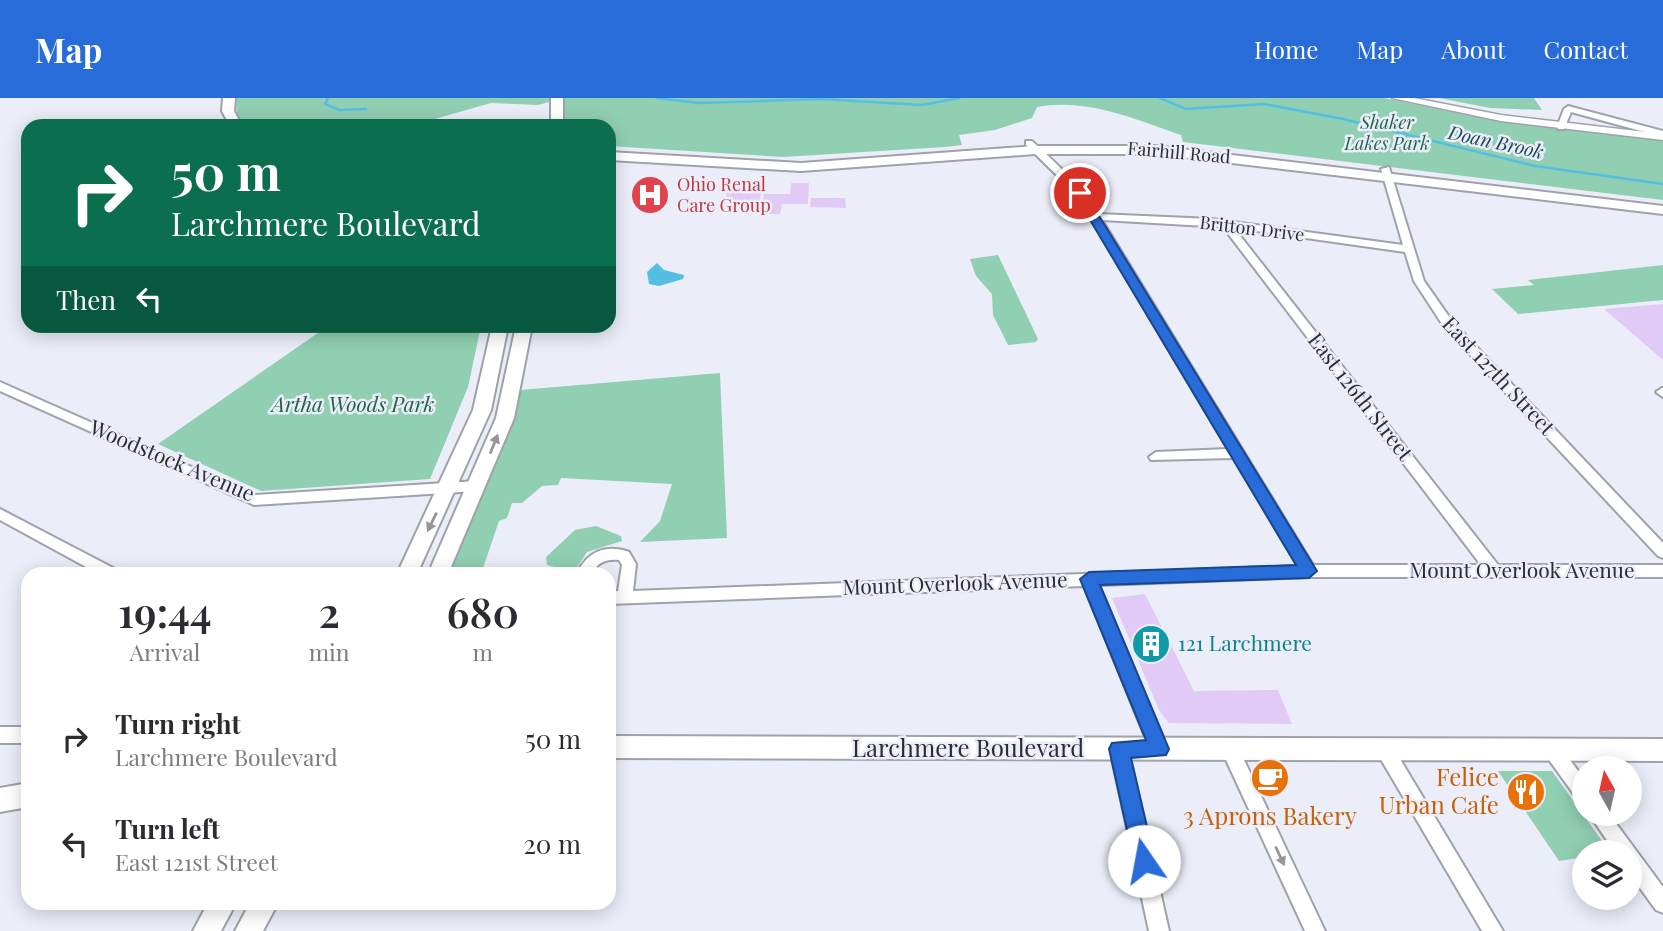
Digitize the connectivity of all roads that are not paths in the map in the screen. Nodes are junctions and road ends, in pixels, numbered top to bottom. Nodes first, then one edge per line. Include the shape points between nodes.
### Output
1 (229, 98) edge
2 (557, 98) edge
3 (1397, 98) edge
4 (1579, 98) edge
5 (1568, 109) junction
6 (233, 119) edge
7 (556, 119) edge
8 (1561, 127) junction
9 (1663, 136) edge
10 (1032, 146) junction
11 (616, 150) edge
12 (616, 156) edge
13 (704, 160) junction
14 (1387, 172) junction
15 (1603, 199) junction
16 (1663, 203) edge
17 (1663, 210) edge
18 (1095, 217) junction
19 (1226, 224) junction
20 (1409, 249) junction
21 (523, 334) edge
22 (498, 335) edge
23 (0, 386) edge
24 (1237, 453) junction
25 (1156, 457) dead end
26 (477, 486) junction
27 (448, 488) junction
28 (0, 514) edge
29 (1663, 552) edge
30 (100, 567) edge
31 (410, 567) edge
32 (441, 567) edge
33 (590, 567) edge
34 (1309, 571) junction
35 (1494, 571) junction
36 (1663, 571) edge
37 (1089, 579) junction
38 (617, 597) edge
39 (0, 735) edge
40 (21, 735) edge
41 (616, 747) edge
42 (1119, 749) junction
43 (1159, 749) junction
44 (1230, 749) junction
45 (1385, 750) junction
46 (1663, 750) edge
47 (1553, 751) junction
48 (1572, 777) edge
49 (21, 796) edge
50 (0, 800) edge
51 (1642, 875) edge
52 (1663, 903) edge
53 (219, 910) edge
54 (261, 910) edge
55 (206, 931) edge
56 (248, 931) edge
57 (1159, 931) edge
58 (1315, 931) edge
59 (1493, 931) edge

1 - 6 main road
2 - 7 main road
3 - 8 street
4 - 5 street
5 - 8 street
5 - 9 street
8 - 9 street
10 - 13 main road, Fairhill Road via 836,162
10 - 14 main road, Fairhill Road via 1119,145
10 - 18 street via 1069,180
11 - 13 main road, Fairhill Road
12 - 13 main road, Fairhill Road
14 - 15 main road, Fairhill Road
14 - 20 street, East 127th Street
15 - 16 main road, Fairhill Road
15 - 17 main road, Fairhill Road
18 - 19 street, Britton Drive
18 - 24 street
19 - 20 street, Britton Drive
19 - 35 street, East 126th Street
20 - 29 street, East 127th Street via 1419,281 1448,324
21 - 22 street
26 -> 21 main road via 505,418
22 - 27 main road via 486,400
23 - 27 street, Woodstock Avenue via 254,500
24 - 25 street
24 - 34 street
26 - 27 street, Woodstock Avenue
26 - 32 main road
27 -> 31 main road
28 - 30 street
33 - 38 street, Mount Overlook Avenue via 598,557 624,556 629,565
34 - 35 street, Mount Overlook Avenue
34 - 37 street, Mount Overlook Avenue
35 - 36 street, Mount Overlook Avenue
37 - 38 street, Mount Overlook Avenue
37 - 43 street
39 - 40 street
41 - 42 main road, Larchmere Boulevard
42 - 43 main road, Larchmere Boulevard
42 - 57 street
43 - 44 main road, Larchmere Boulevard
44 - 45 main road, Larchmere Boulevard
44 -> 58 street
45 - 47 main road, Larchmere Boulevard
45 - 59 street
46 - 47 main road, Larchmere Boulevard
47 - 48 street
49 - 50 main road
51 - 52 street
53 - 55 main road
54 - 56 main road

